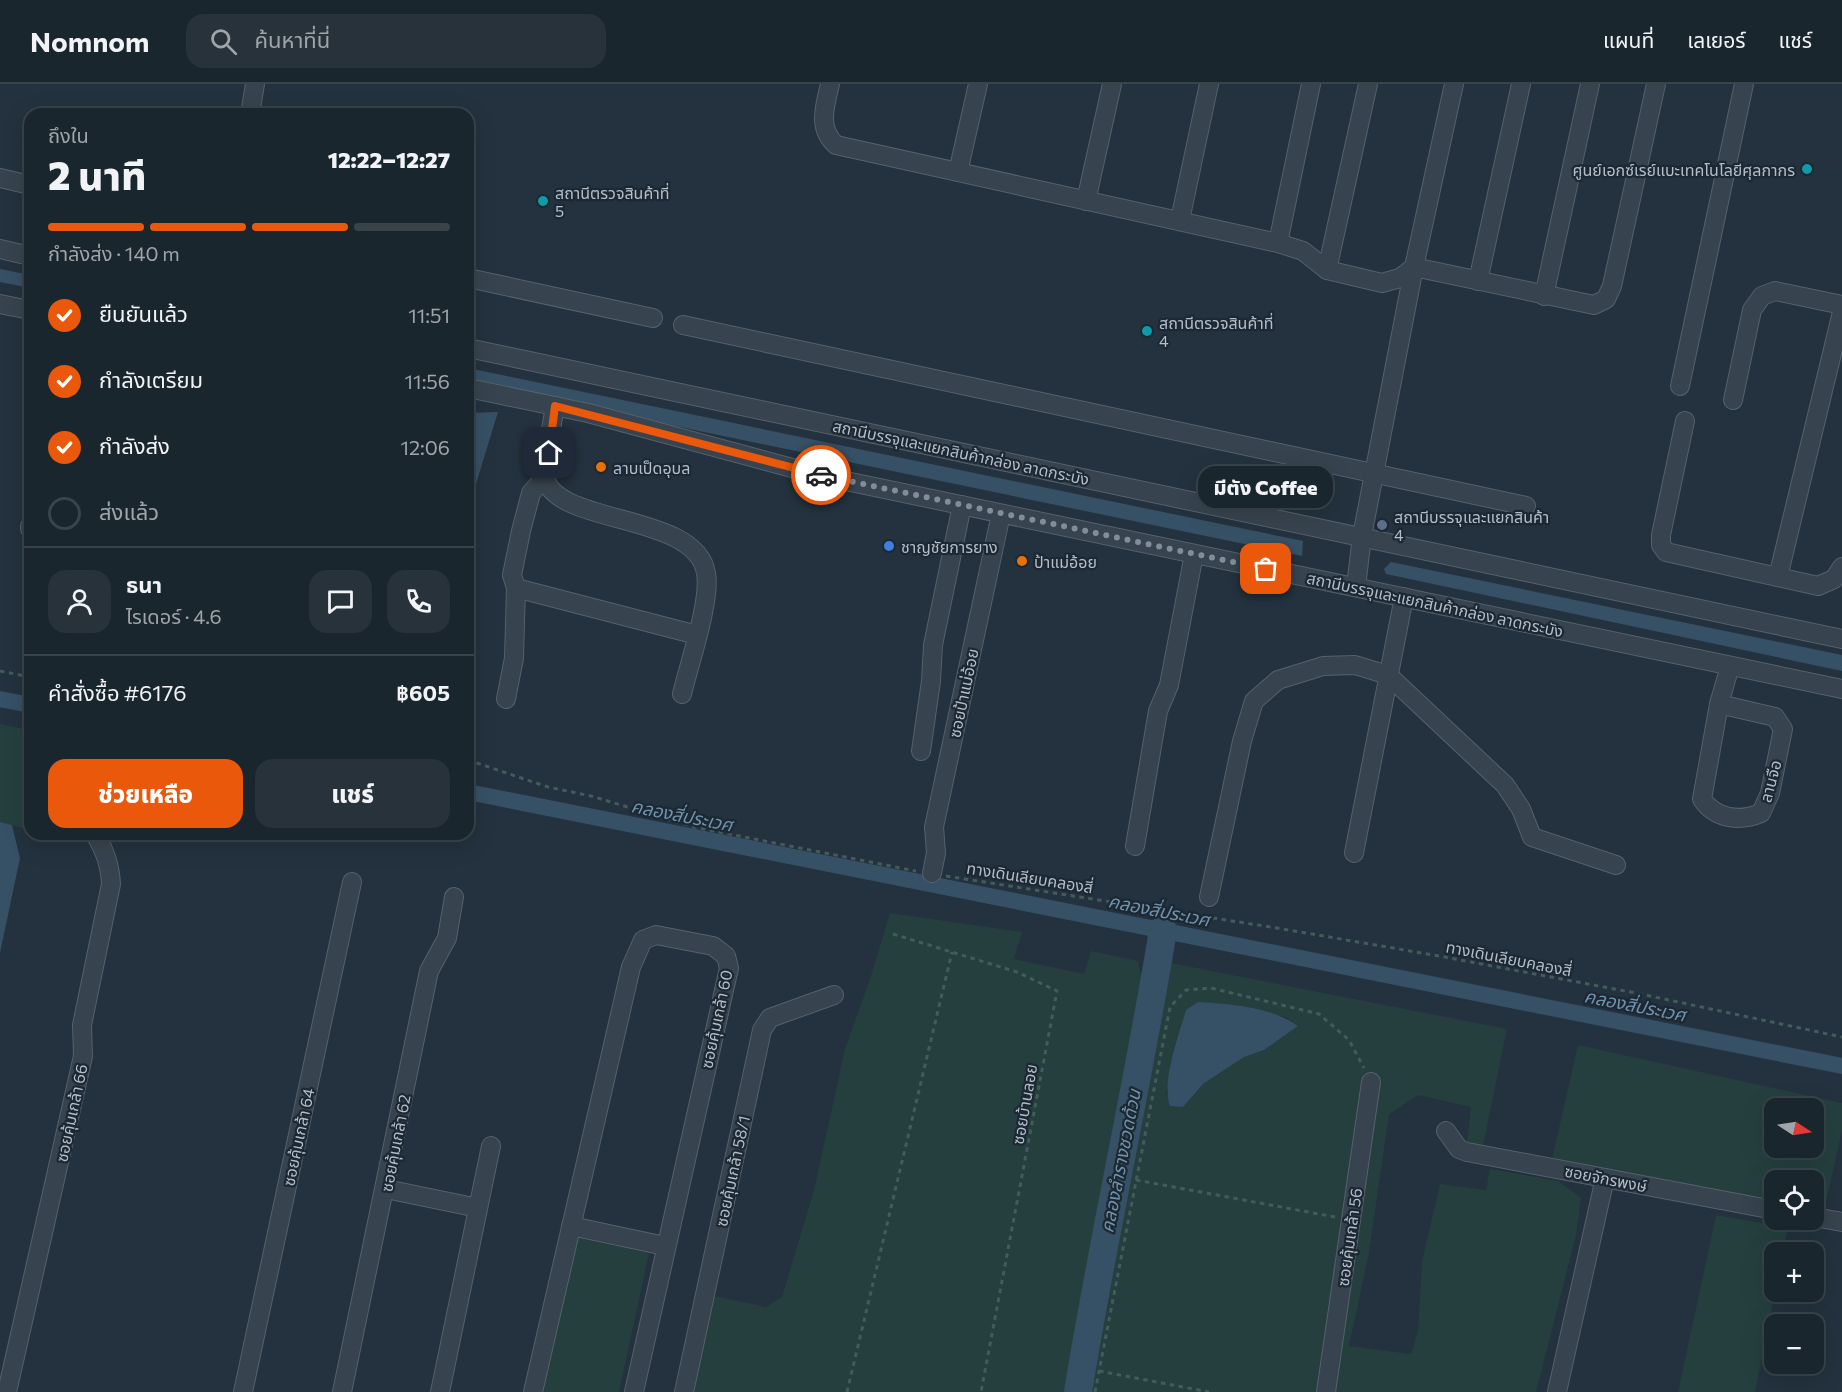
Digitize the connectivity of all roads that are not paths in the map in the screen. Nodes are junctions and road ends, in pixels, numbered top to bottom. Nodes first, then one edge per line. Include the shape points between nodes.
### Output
1 (255, 84) edge
2 (830, 84) edge
3 (978, 84) edge
4 (1112, 84) edge
5 (1209, 84) edge
6 (1311, 84) edge
7 (1368, 84) edge
8 (1454, 84) edge
9 (1521, 84) edge
10 (1590, 84) edge
11 (1656, 84) edge
12 (1744, 84) edge
13 (251, 108) edge
14 (958, 172) junction
15 (0, 178) edge
16 (24, 184) edge
17 (1086, 201) junction
18 (1180, 220) junction
19 (1278, 243) junction
20 (0, 249) edge
21 (24, 255) edge
22 (1414, 267) junction
23 (1327, 270) junction
24 (474, 280) edge
25 (1478, 281) junction
26 (1544, 296) junction
27 (0, 304) edge
28 (1842, 305) edge
29 (24, 309) edge
30 (1842, 312) edge
31 (653, 318) dead end
32 (683, 326) dead end
33 (474, 349) edge
34 (1680, 386) dead end
35 (474, 389) edge
36 (1733, 400) dead end
37 (555, 406) junction
38 (1685, 421) dead end
39 (1375, 474) junction
40 (545, 477) junction
41 (962, 505) junction
42 (1526, 506) dead end
43 (1001, 513) junction
44 (1362, 536) junction
45 (1194, 554) junction
46 (1842, 567) edge
47 (1778, 577) junction
48 (1356, 587) junction
49 (516, 588) junction
50 (1404, 597) junction
51 (697, 635) junction
52 (1842, 639) edge
53 (1730, 666) junction
54 (1388, 675) junction
55 (1842, 689) edge
56 (682, 694) dead end
57 (506, 699) dead end
58 (1719, 704) junction
59 (921, 750) dead end
60 (98, 840) edge
61 (1136, 846) dead end
62 (1354, 853) dead end
63 (1616, 865) dead end
64 (932, 873) road end
65 (352, 882) dead end
66 (454, 897) dead end
67 (1209, 897) dead end
68 (834, 994) dead end
69 (1371, 1082) road end
70 (1446, 1131) dead end
71 (491, 1146) dead end
72 (1605, 1178) junction
73 (386, 1189) junction
74 (478, 1208) junction
75 (1764, 1208) edge
76 (1824, 1219) edge
77 (1842, 1222) edge
78 (571, 1226) junction
79 (665, 1246) junction
80 (7, 1392) edge
81 (243, 1392) edge
82 (342, 1392) edge
83 (440, 1392) edge
84 (533, 1392) edge
85 (634, 1392) edge
86 (684, 1392) edge
87 (1326, 1392) edge
88 (1557, 1392) edge

1 - 13 street
2 - 14 street via 824,123 836,144
3 - 14 street
4 - 17 street
5 - 18 street
6 - 19 street
7 - 23 street
8 - 22 street
9 - 25 street
10 - 26 street
11 - 26 street via 1608,296 1594,305
12 - 34 street
14 - 17 street
15 - 16 street
17 - 18 street
18 - 19 street
19 - 23 street via 1304,251
20 - 21 street
22 - 23 street via 1400,278 1382,283
22 - 25 street
22 - 39 street
24 - 31 street
25 - 26 street
27 - 29 street
28 - 36 street via 1775,291 1762,296 1752,310
30 - 47 street
32 - 39 street
33 - 44 street, สถานีบรรจุและแยกสินค้ากล่อง ลาดกระบัง
35 - 37 street, สถานีบรรจุและแยกสินค้ากล่อง ลาดกระบัง
37 - 40 street
37 - 41 street, สถานีบรรจุและแยกสินค้ากล่อง ลาดกระบัง via 822,476
38 - 47 street via 1660,535 1664,550
39 - 42 street
39 - 44 street
40 - 49 street via 531,493 521,531 512,575
40 - 51 street via 552,490 575,505 681,540 699,552 707,574
41 - 43 street, สถานีบรรจุและแยกสินค้ากล่อง ลาดกระบัง
41 - 59 street via 933,645
43 - 45 street, สถานีบรรจุและแยกสินค้ากล่อง ลาดกระบัง
43 - 64 street, ซอยป้าแม่อ้อย via 934,827 936,853
44 - 48 street
44 - 52 street, สถานีบรรจุและแยกสินค้ากล่อง ลาดกระบัง
45 - 48 street, สถานีบรรจุและแยกสินค้ากล่อง ลาดกระบัง
45 - 61 street via 1169,685 1158,711
46 - 47 street via 1837,576 1822,585
48 - 50 street, สถานีบรรจุและแยกสินค้ากล่อง ลาดกระบัง
49 - 51 street
49 - 57 street via 514,658
50 - 53 street, สถานีบรรจุและแยกสินค้ากล่อง ลาดกระบัง
50 - 54 street
51 - 56 street
53 - 55 street, สถานีบรรจุและแยกสินค้ากล่อง ลาดกระบัง
53 - 58 street, ลานจือ
54 - 62 street
54 - 63 street via 1505,784 1532,837
54 - 67 street via 1355,665 1323,666 1278,680 1254,700
58 - 58 street, ลานจือ via 1702,799 1709,810 1748,818 1761,813 1770,793 1783,729 1775,717
60 - 80 street, ซอยคุ้มเกล้า 66 via 111,868 111,885 82,1025 83,1056
65 - 81 street, ซอยคุ้มเกล้า 64
66 - 73 street, ซอยคุ้มเกล้า 62 via 447,938 429,971
68 - 86 street, ซอยคุ้มเกล้า 58/1 via 770,1018 762,1030
69 - 87 street, ซอยคุ้มเกล้า 56
70 - 72 street, ซอยจักรพงษ์ via 1459,1149 1467,1152
71 - 74 street
72 - 75 street, ซอยจักรพงษ์
72 - 88 street
73 - 74 street
73 - 82 street, ซอยคุ้มเกล้า 62
74 - 83 street
76 - 77 street
78 - 79 street
78 - 79 street, ซอยคุ้มเกล้า 60 via 635,954 643,940 656,935 713,946 726,956 729,968
78 - 84 street, ซอยคุ้มเกล้า 60
79 - 85 street, ซอยคุ้มเกล้า 60

